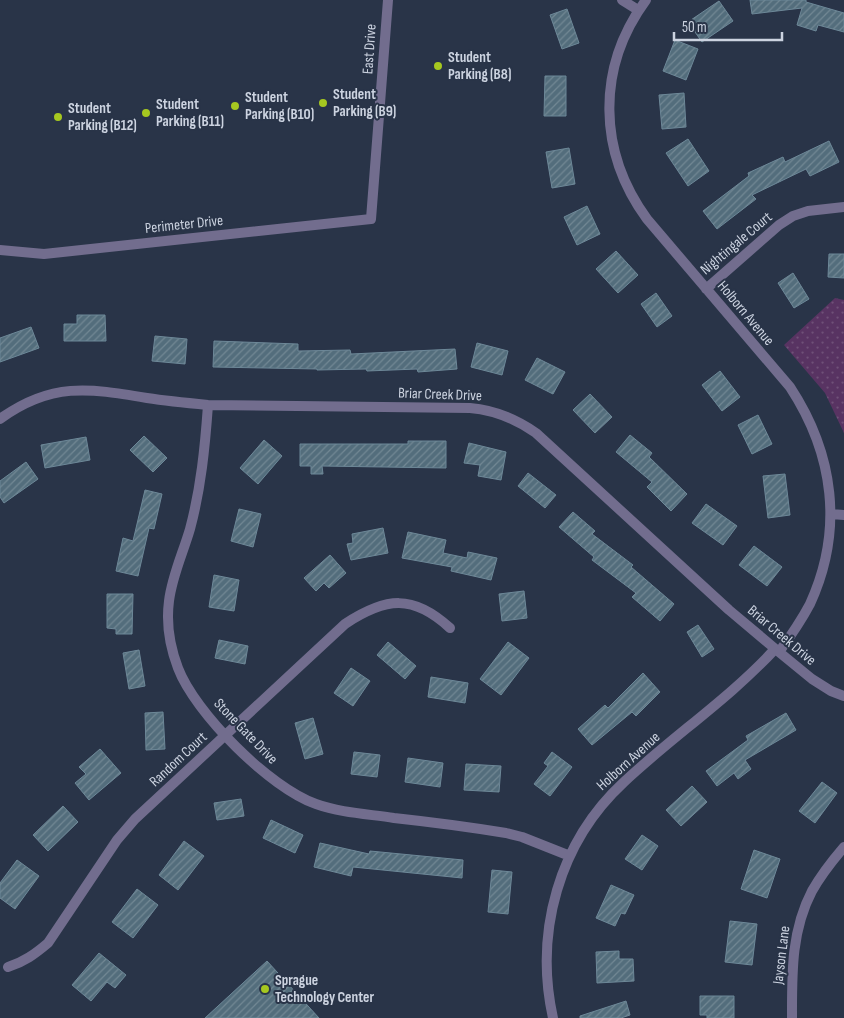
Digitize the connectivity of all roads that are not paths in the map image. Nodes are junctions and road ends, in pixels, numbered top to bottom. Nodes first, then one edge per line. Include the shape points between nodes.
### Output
1 (388, 0) edge
2 (622, 0) edge
3 (646, 0) edge
4 (638, 10) junction
5 (844, 207) edge
6 (371, 219) joint
7 (0, 250) edge
8 (706, 289) junction
9 (208, 405) junction
10 (0, 419) edge
11 (831, 514) junction
12 (844, 515) edge
13 (450, 628) dead end
14 (777, 651) junction
15 (844, 696) edge
16 (226, 735) junction
17 (844, 848) edge
18 (570, 856) junction
19 (8, 967) dead end
20 (553, 1018) edge
21 (792, 1018) edge

1 - 6 street, East Drive
2 - 4 street
3 - 4 street, Holborn Avenue
4 - 8 street, Holborn Avenue via 616,56 611,82 609,116 615,157 636,203
5 - 8 street, Nightingale Court via 793,216
6 - 7 street, Perimeter Drive via 44,254
8 - 11 street, Holborn Avenue via 803,407 823,454
9 - 10 street, Briar Creek Drive via 98,390 72,390 31,400
9 - 14 street, Briar Creek Drive via 470,408 509,417 536,433
9 - 16 street, Stone Gate Drive via 199,492 173,580 168,623 178,670 206,714
11 - 12 street
11 - 14 street, Holborn Avenue via 828,550 821,577 796,628
13 - 16 street, Random Court via 424,608 409,604 395,603 361,614 345,624
14 - 15 street, Briar Creek Drive via 812,679
14 - 18 street, Holborn Avenue via 623,782 602,805
16 - 18 street, Stone Gate Drive via 270,778 315,804 342,811 506,833
16 - 19 street, Random Court via 135,819 117,840 48,942 34,955
17 - 21 street, Jayson Lane via 812,890 802,913 793,964
18 - 20 street, Holborn Avenue via 558,883 547,940 546,970

